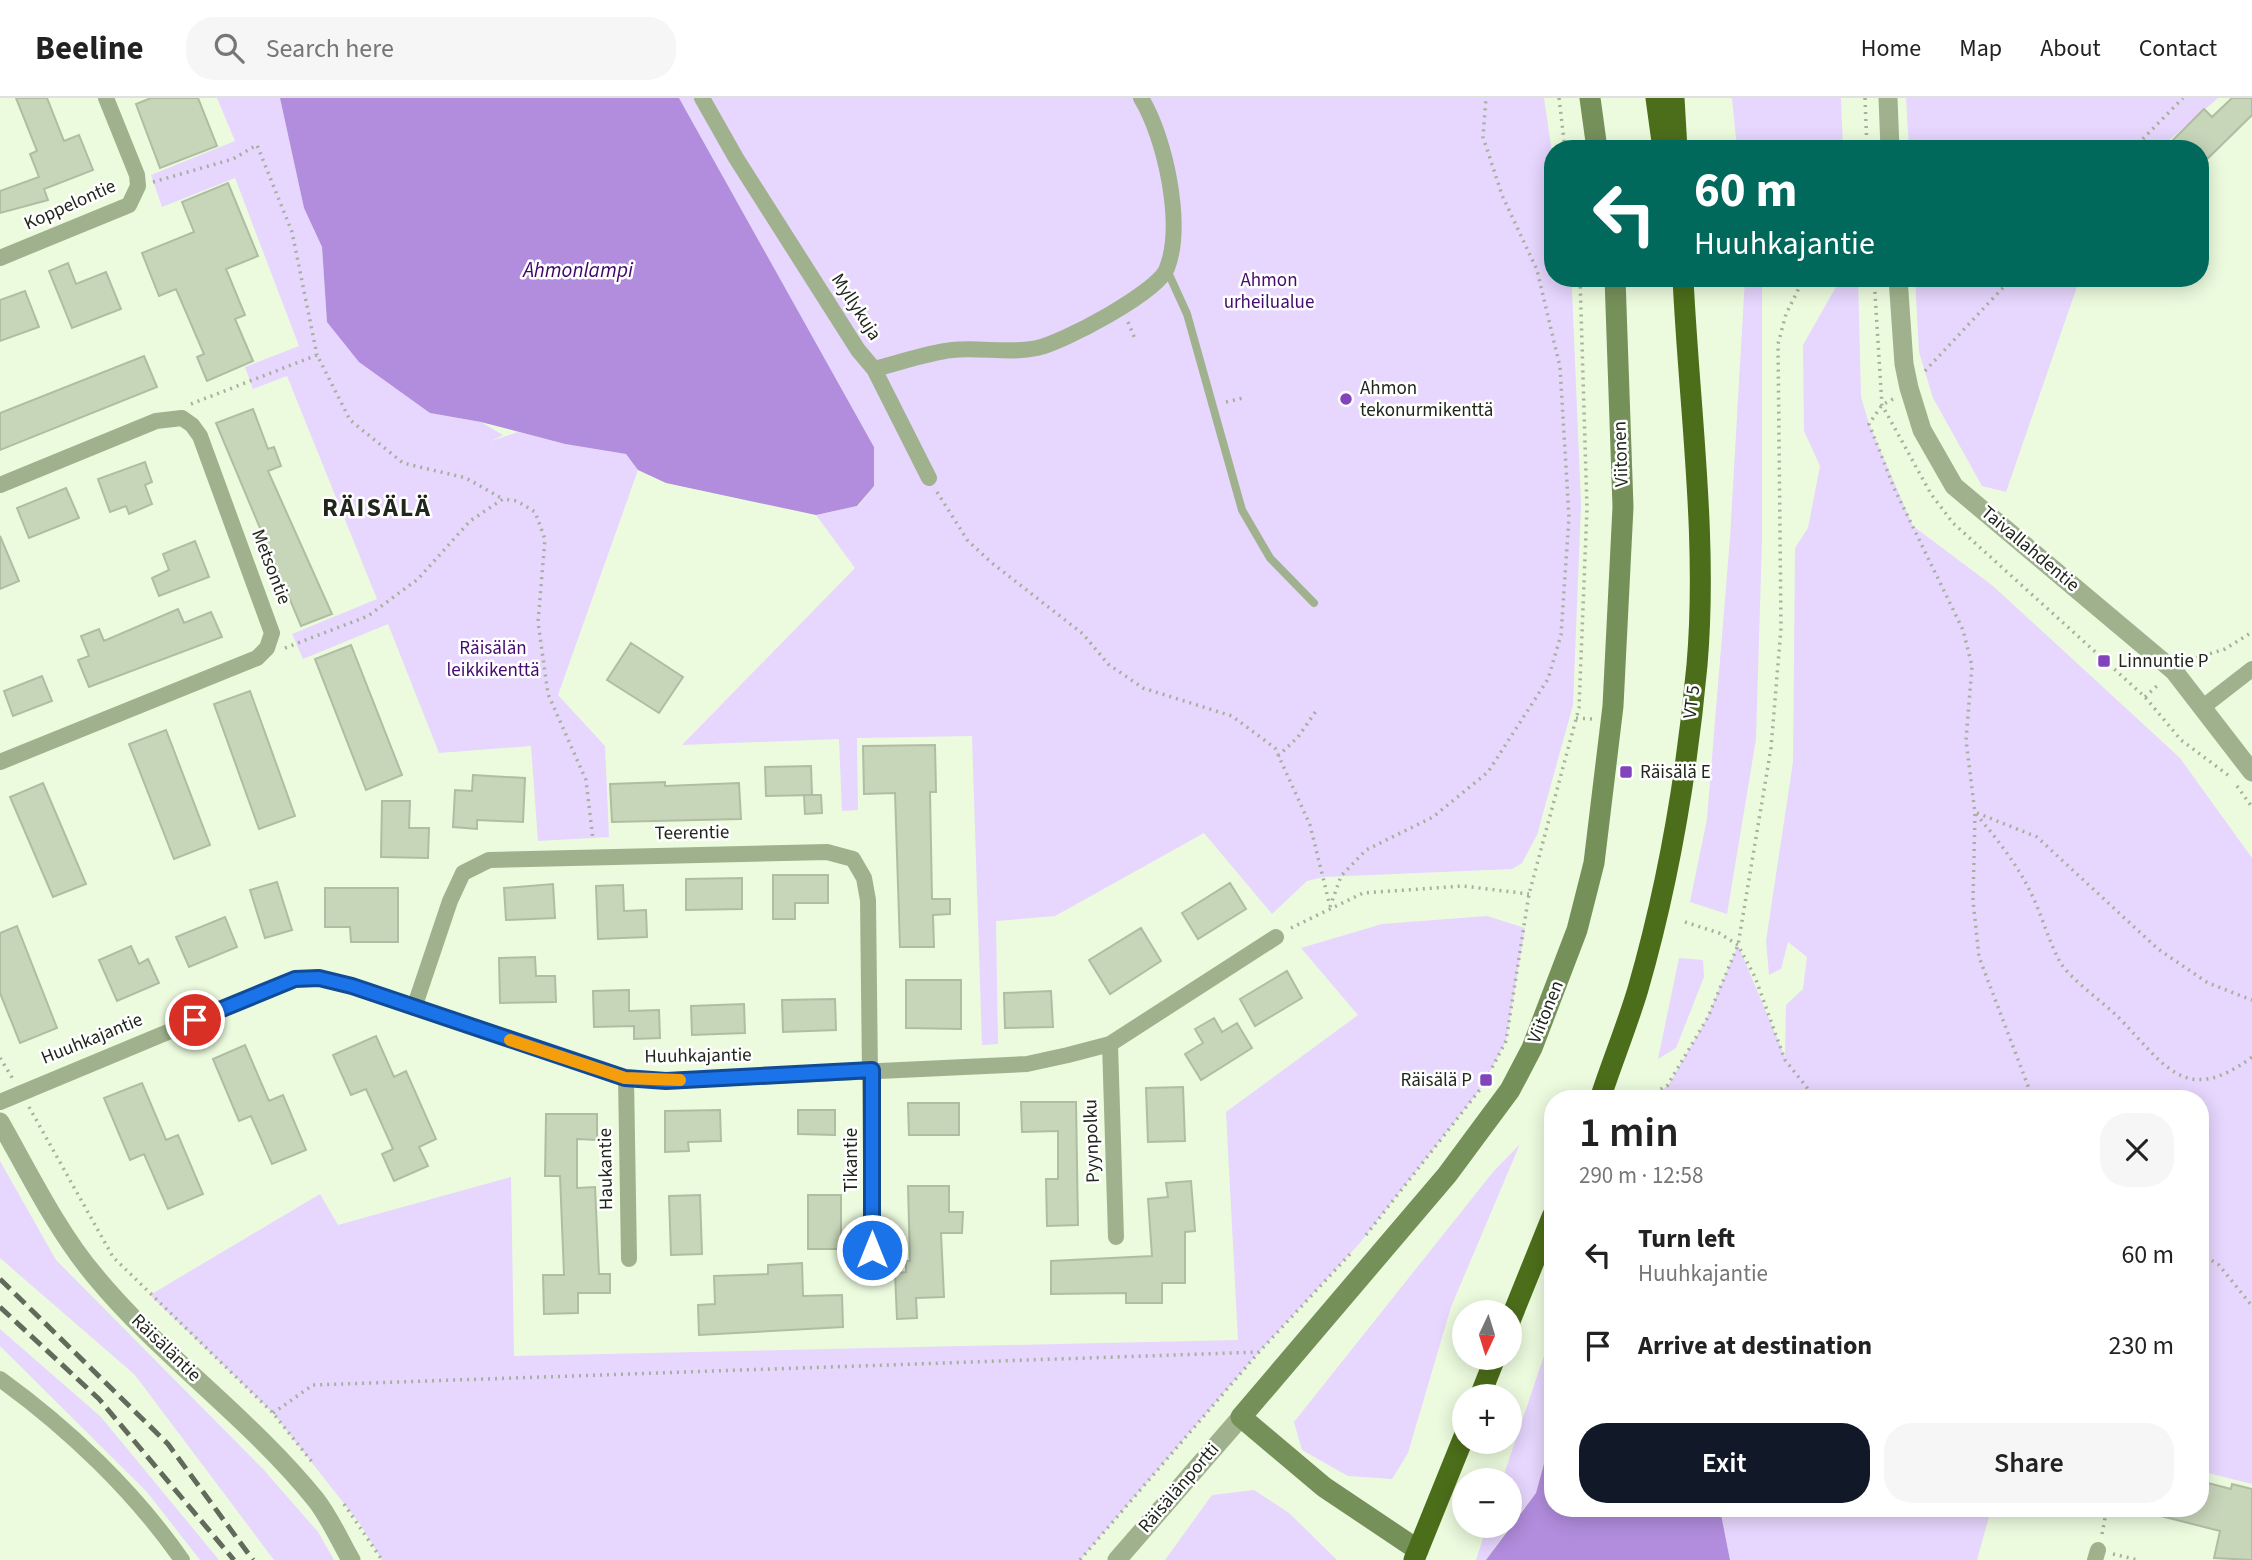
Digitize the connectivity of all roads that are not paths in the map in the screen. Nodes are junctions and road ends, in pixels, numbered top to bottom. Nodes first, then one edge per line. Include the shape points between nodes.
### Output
1 (106, 98) edge
2 (702, 98) edge
3 (1141, 98) edge
4 (1590, 98) edge
5 (1656, 98) edge
6 (1674, 98) edge
7 (1888, 98) edge
8 (1596, 140) edge
9 (1662, 140) edge
10 (1676, 140) edge
11 (1890, 140) edge
12 (0, 258) edge
13 (1167, 270) junction
14 (1615, 287) edge
15 (1682, 287) edge
16 (1899, 287) edge
17 (874, 369) junction
18 (929, 478) road end
19 (0, 485) edge
20 (1314, 603) dead end
21 (2252, 669) edge
22 (2203, 707) junction
23 (0, 762) edge
24 (2252, 772) edge
25 (1276, 937) road end
26 (414, 1008) junction
27 (1110, 1044) junction
28 (872, 1070) junction
29 (625, 1078) junction
30 (1603, 1090) edge
31 (0, 1102) edge
32 (0, 1122) edge
33 (1116, 1237) dead end
34 (1544, 1237) edge
35 (872, 1250) dead end
36 (629, 1259) dead end
37 (1518, 1300) edge
38 (0, 1379) edge
39 (1241, 1417) junction
40 (1457, 1454) edge
41 (1416, 1555) edge
42 (182, 1560) edge
43 (351, 1560) edge
44 (1117, 1560) edge

1 - 12 street, Koppelontie via 137,175 138,186 129,205
2 - 17 street, Myllykuja
3 - 13 street via 1170,179 1174,222
4 - 8 main road
5 - 9 highway
6 - 10 highway
7 - 11 street
13 - 17 street, Myllykuja via 1123,307 1038,348 952,350
13 - 20 lane via 1187,314 1242,510 1270,558
14 - 39 main road, Viitonen via 1623,507 1613,706 1594,863 1577,930 1532,1048 1510,1090 1447,1175
15 - 30 highway, VT 5 via 1699,555 1697,664 1657,916
16 - 22 street, Taivallahdentie via 1909,388 1922,430 1954,486 2174,671
17 - 18 street
19 - 23 street, Metsontie via 156,421 176,417 192,425 200,436 272,633 257,658
21 - 22 street
22 - 24 street, Taivallahdentie
25 - 27 street, Huuhkajantie
26 - 28 street, Teerentie via 463,873 489,860 827,852 853,859 864,878
26 - 29 street, Huuhkajantie
26 - 31 street, Huuhkajantie via 330,981 295,979
27 - 28 street, Huuhkajantie via 1027,1064
27 - 33 street, Pyynpolku
28 - 29 street, Huuhkajantie via 666,1081
28 - 35 street, Tikantie
29 - 36 street, Haukantie
32 - 43 street, Räisäläntie via 93,1275 317,1502
34 - 37 highway
38 - 42 street via 33,1403 110,1475
39 - 41 main road via 1324,1487
39 - 44 street, Räisälänportti
40 - 41 highway

